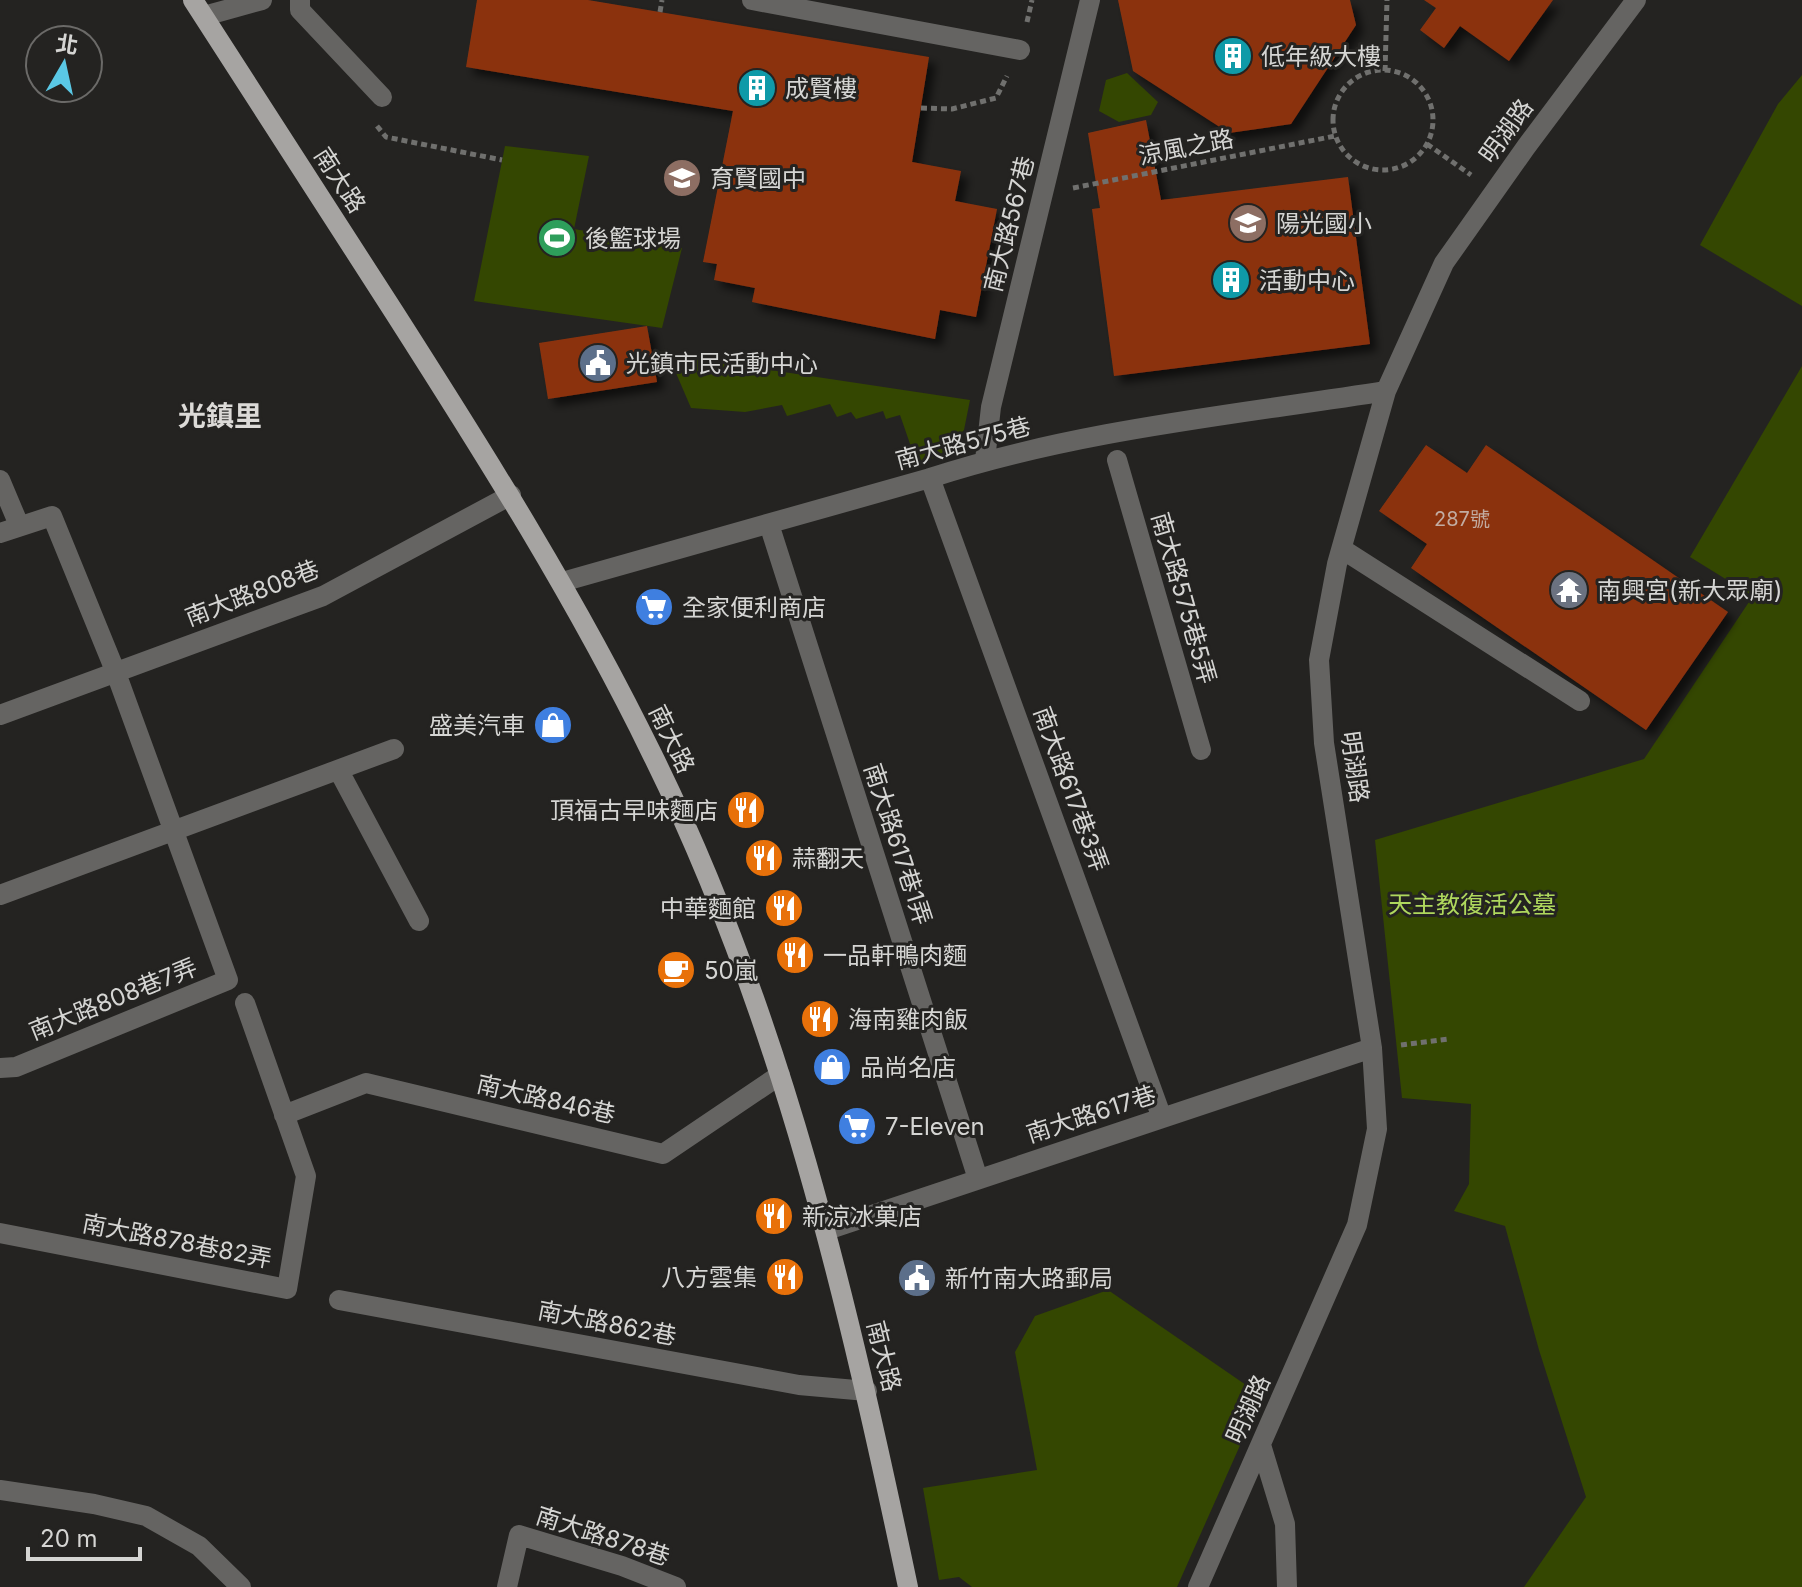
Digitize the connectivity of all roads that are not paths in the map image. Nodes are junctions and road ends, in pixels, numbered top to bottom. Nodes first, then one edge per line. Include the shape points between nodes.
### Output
1 (262, 0) edge
2 (300, 0) edge
3 (752, 0) edge
4 (1090, 0) edge
5 (1636, 0) edge
6 (198, 8) edge
7 (1020, 50) dead end
8 (382, 97) dead end
9 (1386, 391) junction
10 (985, 460) junction
11 (1117, 460) dead end
12 (930, 478) junction
13 (0, 480) edge
14 (511, 495) junction
15 (769, 524) junction
16 (10, 529) edge
17 (1342, 549) junction
18 (562, 582) junction
19 (116, 673) junction
20 (1580, 701) dead end
21 (0, 715) edge
22 (394, 749) dead end
23 (1201, 750) dead end
24 (339, 771) junction
25 (174, 830) junction
26 (0, 895) edge
27 (419, 921) dead end
28 (245, 1003) dead end
29 (1372, 1048) junction
30 (0, 1068) edge
31 (780, 1075) junction
32 (284, 1115) junction
33 (1162, 1118) junction
34 (978, 1179) junction
35 (827, 1230) junction
36 (0, 1233) edge
37 (339, 1300) dead end
38 (867, 1391) junction
39 (1261, 1445) junction
40 (0, 1490) edge
41 (241, 1587) edge
42 (507, 1587) edge
43 (676, 1587) edge
44 (908, 1587) edge
45 (1198, 1587) edge
46 (1287, 1587) edge

1 - 6 street
2 - 8 street via 300,10
3 - 7 street
4 - 10 street, 南大路567巷 via 991,407
5 - 9 street, 明湖路 via 1444,263
6 - 14 main road, 南大路
9 - 10 street, 南大路575巷
9 - 17 street, 明湖路
10 - 12 street, 南大路575巷
11 - 23 street, 南大路575巷5弄
12 - 15 street, 南大路575巷
12 - 33 street, 南大路617巷3弄
13 - 16 street
14 - 18 main road, 南大路
14 - 19 street, 南大路808巷 via 323,596
15 - 18 street, 南大路575巷
15 - 34 street, 南大路617巷1弄
16 - 19 street, 南大路808巷7弄 via 52,516
17 - 20 street
17 - 29 street, 明湖路 via 1319,660 1324,743
18 - 31 main road, 南大路 via 653,756 726,921
19 - 21 street, 南大路808巷
19 - 25 street, 南大路808巷7弄
22 - 24 street
24 - 25 street
24 - 27 street
25 - 26 street
25 - 30 street, 南大路808巷7弄 via 228,980 16,1067
28 - 32 street, 南大路878巷82弄
29 - 33 street, 南大路617巷
29 - 39 street, 明湖路 via 1377,1129 1357,1225
31 - 32 street, 南大路846巷 via 663,1154 366,1083
31 - 35 main road, 南大路
32 - 36 street, 南大路878巷82弄 via 306,1176 287,1289
33 - 34 street, 南大路617巷
34 - 35 street, 南大路617巷
35 - 38 main road, 南大路
37 - 38 street, 南大路862巷 via 799,1385
38 - 44 main road, 南大路
39 - 45 street, 明湖路
39 - 46 street via 1285,1524
40 - 41 street via 146,1516 199,1546
42 - 43 street, 南大路878巷 via 519,1535

